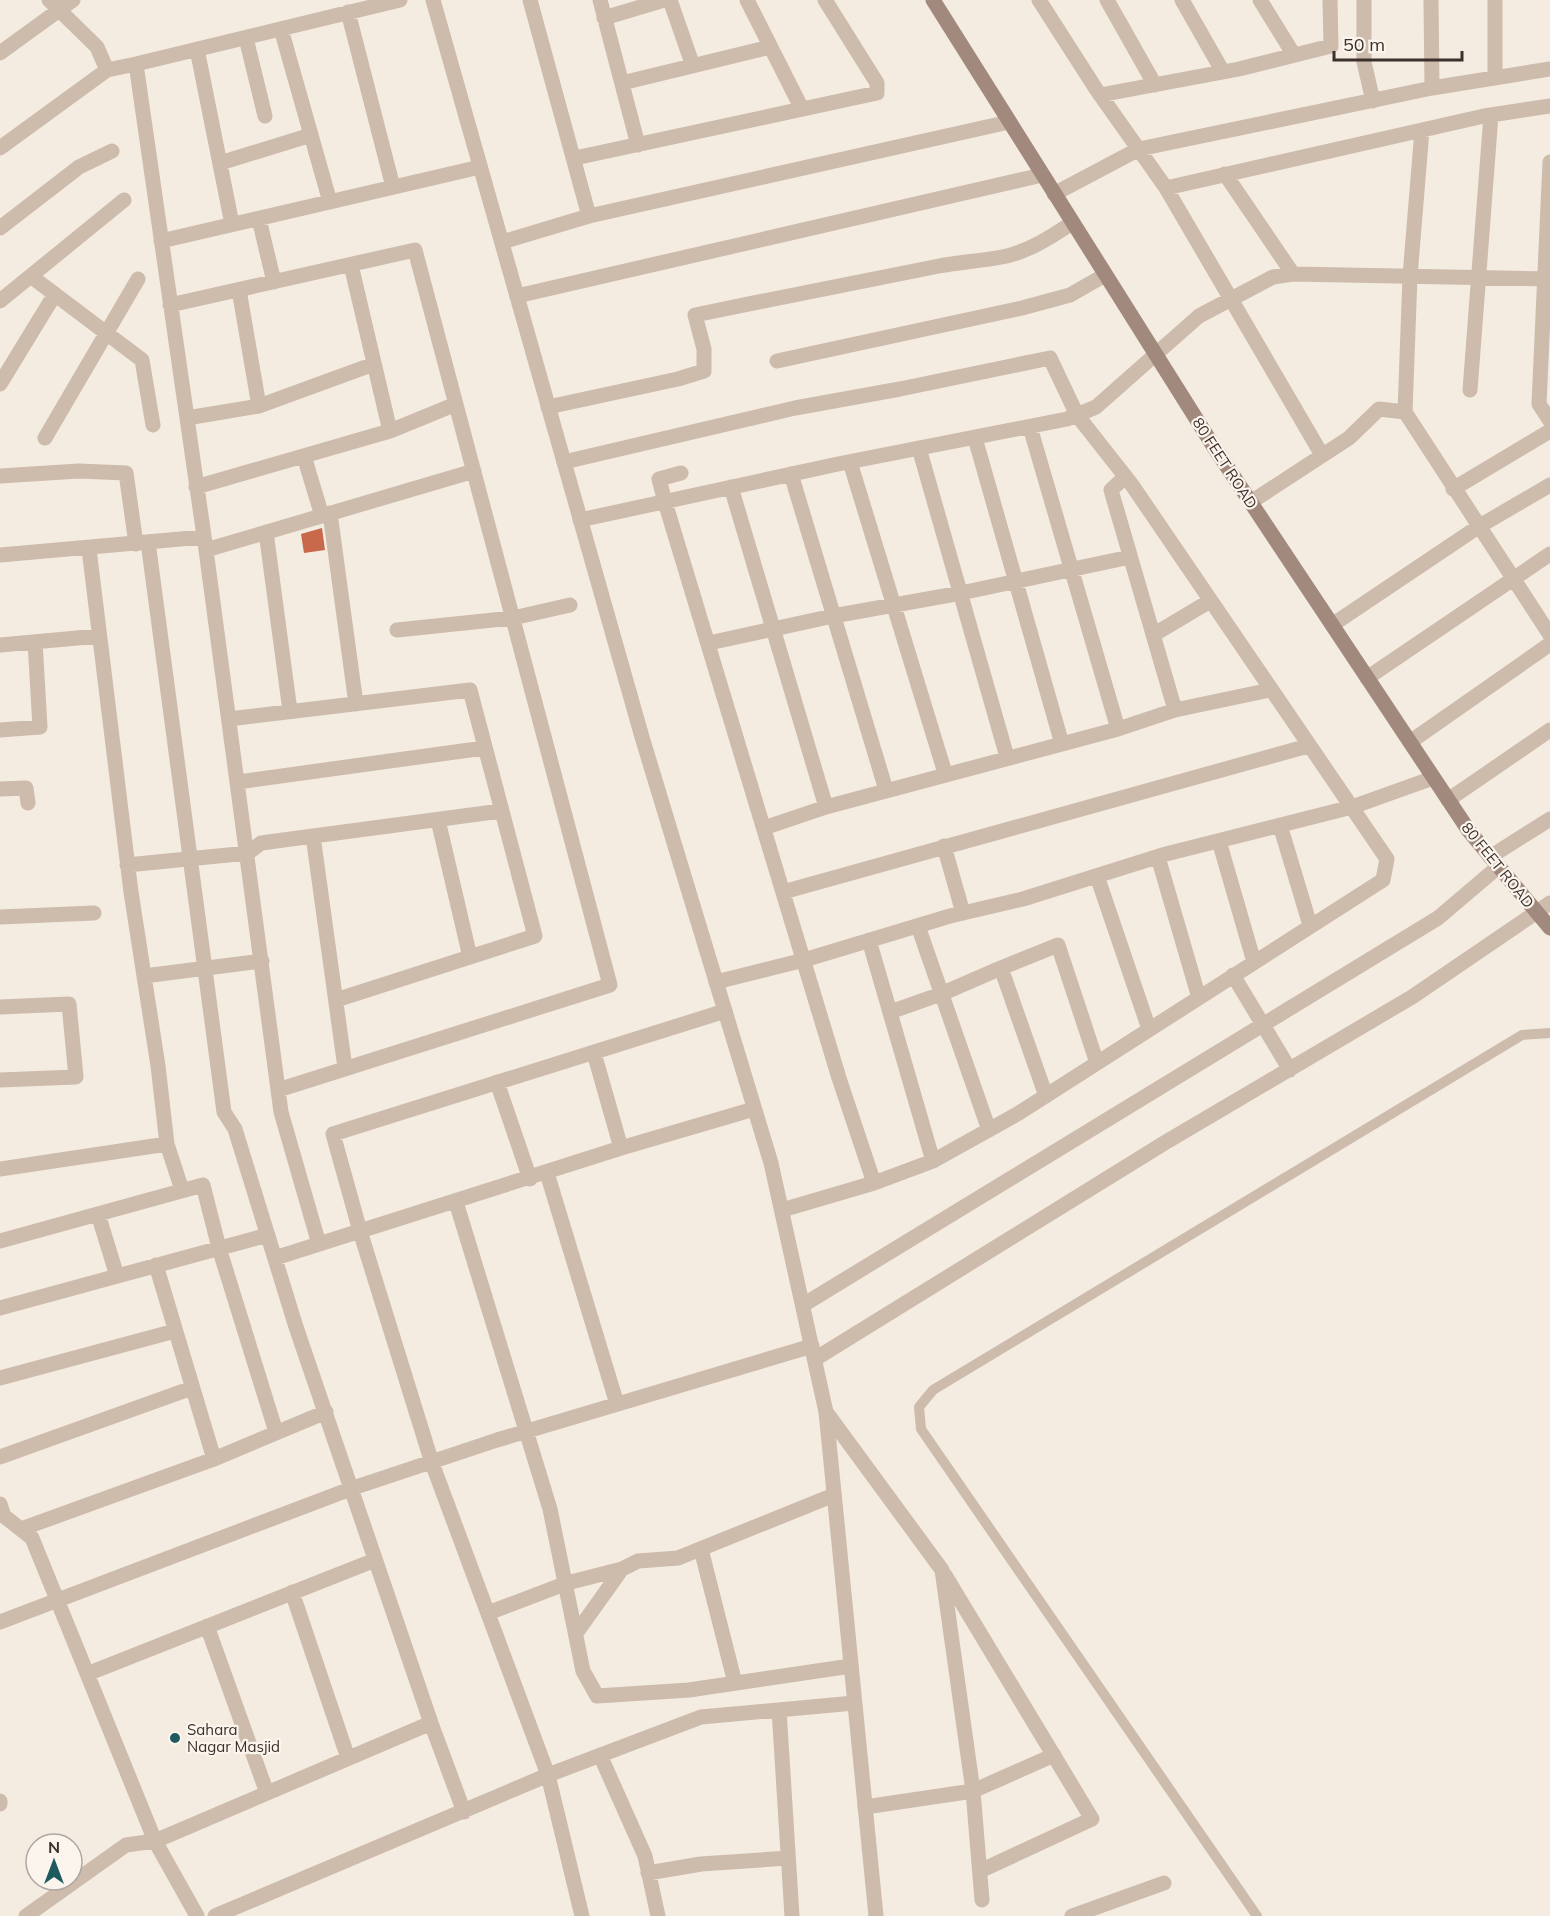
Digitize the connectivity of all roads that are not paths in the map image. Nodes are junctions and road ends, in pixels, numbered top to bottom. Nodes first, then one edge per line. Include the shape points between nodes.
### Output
1 (73, 0) edge
2 (400, 0) edge
3 (433, 0) edge
4 (530, 0) edge
5 (600, 0) edge
6 (664, 0) edge
7 (670, 0) edge
8 (747, 0) edge
9 (825, 0) edge
10 (933, 0) edge
11 (1039, 0) edge
12 (1107, 0) edge
13 (1182, 0) edge
14 (1260, 0) edge
15 (1330, 0) edge
16 (1364, 0) edge
17 (1431, 0) edge
18 (1495, 0) edge
19 (55, 5) edge
20 (348, 12) junction
21 (604, 18) junction
22 (281, 29) junction
23 (246, 38) junction
24 (770, 47) junction
25 (197, 49) junction
26 (0, 53) edge
27 (1294, 55) junction
28 (136, 64) junction
29 (693, 66) junction
30 (1550, 69) edge
31 (107, 70) junction
32 (1223, 72) junction
33 (1495, 76) junction
34 (622, 83) junction
35 (1155, 85) junction
36 (1432, 88) junction
37 (1100, 95) junction
38 (1373, 101) junction
39 (1550, 106) edge
40 (802, 109) junction
41 (1491, 115) junction
42 (265, 116) dead end
43 (1009, 122) junction
44 (1422, 130) junction
45 (312, 135) junction
46 (638, 145) junction
47 (0, 147) edge
48 (1139, 149) junction
49 (112, 150) dead end
50 (574, 158) junction
51 (1550, 162) edge
52 (220, 163) junction
53 (480, 167) junction
54 (1225, 174) junction
55 (1042, 175) junction
56 (393, 187) junction
57 (1166, 188) junction
58 (1054, 194) junction
59 (124, 200) dead end
60 (330, 202) junction
61 (589, 216) junction
62 (258, 219) junction
63 (1072, 223) junction
64 (232, 224) junction
65 (0, 228) edge
66 (161, 241) junction
67 (502, 242) junction
68 (351, 265) junction
69 (1293, 274) junction
70 (1105, 275) junction
71 (1410, 276) junction
72 (1479, 277) junction
73 (32, 278) junction
74 (1547, 278) edge
75 (138, 279) dead end
76 (274, 282) junction
77 (239, 290) junction
78 (55, 294) junction
79 (517, 296) junction
80 (1233, 298) junction
81 (0, 301) edge
82 (170, 305) junction
83 (106, 333) junction
84 (1156, 356) junction
85 (777, 361) dead end
86 (374, 364) junction
87 (0, 384) edge
88 (1470, 390) dead end
89 (456, 404) junction
90 (259, 406) junction
91 (548, 407) junction
92 (1405, 412) junction
93 (1077, 415) junction
94 (186, 418) junction
95 (1550, 422) edge
96 (153, 425) dead end
97 (1030, 427) junction
98 (390, 431) junction
99 (1550, 431) edge
100 (45, 438) dead end
101 (975, 438) junction
102 (919, 448) junction
103 (1322, 455) junction
104 (304, 456) junction
105 (564, 462) junction
106 (850, 462) junction
107 (474, 471) junction
108 (681, 473) dead end
109 (791, 474) junction
110 (0, 476) edge
111 (1125, 477) junction
112 (1550, 485) edge
113 (196, 487) junction
114 (731, 487) junction
115 (1453, 489) junction
116 (665, 502) junction
117 (1251, 502) junction
118 (326, 514) junction
119 (580, 520) junction
120 (1478, 527) junction
121 (266, 532) junction
122 (142, 543) junction
123 (205, 543) junction
124 (89, 549) junction
125 (1550, 554) edge
126 (0, 555) edge
127 (1131, 557) junction
128 (1071, 568) junction
129 (1513, 578) junction
130 (1016, 582) junction
131 (961, 593) junction
132 (1210, 601) junction
133 (570, 605) dead end
134 (894, 605) junction
135 (1544, 615) edge
136 (833, 616) junction
137 (513, 618) junction
138 (1332, 626) junction
139 (397, 630) dead end
140 (773, 630) junction
141 (1153, 635) junction
142 (1550, 635) edge
143 (99, 636) junction
144 (35, 642) junction
145 (709, 643) junction
146 (1550, 644) edge
147 (0, 645) edge
148 (1367, 678) junction
149 (1270, 690) junction
150 (356, 704) junction
151 (1175, 710) junction
152 (290, 711) junction
153 (229, 719) junction
154 (1118, 729) junction
155 (0, 730) edge
156 (1550, 730) edge
157 (1410, 742) junction
158 (1062, 744) junction
159 (1308, 746) junction
160 (484, 748) junction
161 (1007, 757) junction
162 (945, 773) junction
163 (1433, 778) junction
164 (238, 782) junction
165 (0, 789) edge
166 (886, 790) junction
167 (1448, 800) junction
168 (28, 803) dead end
169 (826, 807) junction
170 (1352, 807) junction
171 (501, 811) junction
172 (1550, 819) edge
173 (438, 820) junction
174 (1280, 825) junction
175 (764, 828) junction
176 (313, 836) junction
177 (1219, 841) junction
178 (944, 846) junction
179 (248, 853) junction
180 (1158, 857) junction
181 (191, 859) junction
182 (1494, 862) junction
183 (127, 865) junction
184 (1097, 876) junction
185 (783, 892) junction
186 (1543, 908) edge
187 (94, 913) dead end
188 (963, 913) junction
189 (0, 917) edge
190 (1310, 925) junction
191 (918, 926) junction
192 (1550, 928) edge
193 (868, 940) junction
194 (470, 957) junction
195 (804, 960) junction
196 (262, 961) junction
197 (1254, 962) junction
198 (205, 966) junction
199 (1001, 968) junction
200 (1233, 975) junction
201 (144, 976) junction
202 (716, 982) junction
203 (941, 994) junction
204 (1199, 998) junction
205 (336, 1000) junction
206 (0, 1007) edge
207 (724, 1011) junction
208 (890, 1012) junction
209 (1262, 1024) junction
210 (1149, 1029) junction
211 (1550, 1033) edge
212 (594, 1053) junction
213 (1097, 1063) junction
214 (345, 1068) junction
215 (1290, 1070) junction
216 (0, 1080) edge
217 (497, 1082) junction
218 (278, 1090) junction
219 (1046, 1096) junction
220 (754, 1109) junction
221 (989, 1130) junction
222 (167, 1144) junction
223 (621, 1148) junction
224 (933, 1161) junction
225 (0, 1169) edge
226 (547, 1173) junction
227 (530, 1179) junction
228 (874, 1183) junction
229 (182, 1190) junction
230 (456, 1202) junction
231 (782, 1210) junction
232 (98, 1214) junction
233 (360, 1231) junction
234 (268, 1235) junction
235 (0, 1241) edge
236 (319, 1244) junction
237 (219, 1248) junction
238 (275, 1258) junction
239 (156, 1265) junction
240 (117, 1276) junction
241 (803, 1305) junction
242 (0, 1308) edge
243 (175, 1330) junction
244 (813, 1352) junction
245 (0, 1378) edge
246 (192, 1388) junction
247 (617, 1404) junction
248 (326, 1412) junction
249 (826, 1412) junction
250 (526, 1431) junction
251 (276, 1432) junction
252 (0, 1457) edge
253 (214, 1459) junction
254 (432, 1463) junction
255 (352, 1488) junction
256 (834, 1495) junction
257 (0, 1504) edge
258 (12, 1527) edge
259 (701, 1549) junction
260 (375, 1560) junction
261 (622, 1569) junction
262 (942, 1570) junction
263 (567, 1583) junction
264 (292, 1592) junction
265 (57, 1598) junction
266 (488, 1613) junction
267 (0, 1622) edge
268 (207, 1626) junction
269 (577, 1632) junction
270 (851, 1666) junction
271 (87, 1674) junction
272 (735, 1683) junction
273 (854, 1703) junction
274 (779, 1710) junction
275 (431, 1723) junction
276 (600, 1755) junction
277 (1054, 1755) junction
278 (348, 1758) junction
279 (548, 1776) junction
280 (973, 1791) junction
281 (267, 1793) junction
282 (865, 1807) junction
283 (464, 1812) junction
284 (155, 1841) junction
285 (788, 1858) junction
286 (980, 1871) junction
287 (648, 1873) junction
288 (1164, 1883) dead end
289 (982, 1900) dead end
290 (26, 1916) edge
291 (197, 1916) edge
292 (215, 1916) edge
293 (582, 1916) edge
294 (657, 1916) edge
295 (792, 1916) edge
296 (876, 1916) edge
297 (1072, 1916) edge
298 (1257, 1916) edge

1 - 19 street
2 - 20 street
3 - 53 street
4 - 50 street
5 - 21 street
6 - 21 street
7 - 29 street
8 - 24 street
9 - 40 street via 877,83 877,93
10 - 43 main road, 80 FEET ROAD
11 - 37 street
12 - 35 street
13 - 32 street
14 - 27 street
15 - 27 street via 1331,46
16 - 38 street via 1364,62
17 - 36 street
18 - 33 street
19 - 26 street
19 - 31 street via 97,47
20 - 22 street
20 - 56 street
21 - 34 street
22 - 23 street
22 - 45 street
23 - 25 street
23 - 42 street
24 - 29 street
24 - 40 street
25 - 28 street
25 - 52 street
27 - 32 street
28 - 31 street
28 - 66 street
29 - 34 street
30 - 33 street
31 - 47 street
32 - 35 street
33 - 36 street
34 - 46 street
35 - 37 street
36 - 38 street
37 - 48 street
38 - 48 street
39 - 41 street
40 - 46 street
41 - 44 street
41 - 72 street
43 - 55 main road, 80 FEET ROAD
43 - 61 street
44 - 54 street
44 - 71 street
45 - 52 street
45 - 60 street
46 - 50 street
48 - 57 street
48 - 58 street
49 - 65 street via 79,167
50 - 61 street
51 - 74 street
52 - 64 street
53 - 56 street
53 - 67 street
54 - 57 street
54 - 69 street
55 - 58 main road, 80 FEET ROAD
55 - 79 street
56 - 60 street
57 - 80 street
58 - 63 main road, 80 FEET ROAD
59 - 73 street
60 - 62 street
61 - 67 street
62 - 64 street
62 - 76 street
63 - 70 main road, 80 FEET ROAD
63 - 91 street via 1045,241 1004,257 801,292 695,315 704,349 704,371
64 - 66 street
66 - 82 street
67 - 79 street
68 - 76 street
68 - 86 street
68 - 89 street via 415,250
69 - 71 street
69 - 80 street via 1273,277
70 - 84 main road, 80 FEET ROAD
70 - 85 street via 1070,295 1022,308
71 - 72 street
71 - 92 street
72 - 74 street
72 - 88 street
73 - 78 street
73 - 81 street
74 - 95 street via 1539,404
75 - 83 street
76 - 77 street
77 - 82 street
77 - 90 street
78 - 83 street
78 - 87 street
79 - 91 street
80 - 84 street via 1200,316
80 - 103 street
82 - 94 street
83 - 96 street via 142,360
83 - 100 street
84 - 93 street via 1096,407
84 - 117 main road, 80 FEET ROAD
86 - 90 street
86 - 98 street
89 - 98 street
89 - 107 street
90 - 94 street
91 - 105 street
92 - 103 street via 1379,409 1349,438
92 - 115 street
93 - 97 street
93 - 105 street via 1050,358 795,408
93 - 111 street
94 - 113 street
97 - 101 street
97 - 128 street
98 - 104 street
99 - 115 street
101 - 102 street
101 - 130 street
102 - 106 street
102 - 131 street
103 - 117 street
104 - 113 street
104 - 118 street
105 - 119 street
106 - 109 street
106 - 134 street
107 - 118 street
107 - 137 street
108 - 116 street via 659,479
109 - 114 street
109 - 136 street
110 - 122 street via 80,471 126,473
111 - 127 street via 1111,490
111 - 132 street
112 - 120 street
113 - 123 street
114 - 116 street
114 - 140 street
115 - 120 street
116 - 119 street
116 - 145 street
117 - 138 main road, 80 FEET ROAD
118 - 121 street
118 - 150 street
119 - 202 street
120 - 129 street
120 - 138 street
121 - 123 street
121 - 152 street
122 - 123 street
122 - 124 street
122 - 181 street
123 - 153 street
124 - 126 street
124 - 143 street
125 - 129 street
127 - 128 street
127 - 141 street
128 - 130 street
128 - 154 street
129 - 135 street
129 - 148 street
130 - 131 street
130 - 158 street
131 - 134 street
131 - 161 street
132 - 141 street
132 - 149 street
133 - 137 street
134 - 136 street
134 - 162 street
135 - 142 street
136 - 140 street
136 - 166 street
137 - 139 street
137 - 214 street via 610,985
138 - 148 main road, 80 FEET ROAD
140 - 145 street
140 - 169 street
141 - 151 street
143 - 144 street
143 - 183 street
144 - 147 street
144 - 155 street via 40,727
145 - 175 street
146 - 157 street
148 - 157 main road, 80 FEET ROAD
149 - 151 street
149 - 159 street
150 - 152 street
150 - 160 street via 470,690
151 - 154 street
152 - 153 street
153 - 164 street
154 - 158 street
156 - 167 street
157 - 163 main road, 80 FEET ROAD
158 - 161 street
159 - 170 street
159 - 178 street
160 - 164 street
160 - 171 street
161 - 162 street
162 - 166 street
163 - 167 main road, 80 FEET ROAD
163 - 170 street
164 - 179 street
165 - 168 street via 26,788
166 - 169 street
167 - 182 main road, 80 FEET ROAD
169 - 175 street
170 - 174 street
170 - 190 street via 1387,859 1383,880
171 - 173 street
171 - 194 street via 535,936
172 - 182 street
173 - 176 street
173 - 194 street
174 - 177 street
174 - 190 street
175 - 185 street
176 - 179 street via 261,843
176 - 205 street
177 - 180 street
177 - 197 street
178 - 185 street
178 - 188 street
179 - 181 street
179 - 196 street
180 - 184 street
180 - 204 street
181 - 183 street
181 - 198 street
182 - 186 main road, 80 FEET ROAD
182 - 209 street via 1438,918
183 - 201 street
184 - 188 street
184 - 210 street
185 - 195 street
186 - 192 main road, 80 FEET ROAD
186 - 215 street via 1412,997
187 - 189 street
188 - 191 street
190 - 197 street
191 - 193 street
191 - 203 street
193 - 195 street
193 - 208 street
194 - 205 street
195 - 202 street
195 - 228 street
196 - 198 street
196 - 218 street
197 - 200 street
198 - 201 street
198 - 234 street via 224,1112 235,1129
199 - 203 street
199 - 213 street via 1058,945
199 - 219 street
200 - 204 street
200 - 209 street
201 - 222 street
202 - 207 street
203 - 208 street
203 - 221 street
204 - 210 street
205 - 214 street
206 - 216 street via 69,1004 76,1077
207 - 212 street
207 - 220 street
208 - 224 street
209 - 215 street
209 - 241 street
210 - 213 street
211 - 298 lane via 1522,1035 933,1390 919,1407 921,1430
212 - 217 street
212 - 223 street
213 - 219 street
214 - 218 street
215 - 244 street
217 - 227 street
217 - 233 street via 333,1134
218 - 236 street
219 - 221 street
220 - 223 street
220 - 231 street
221 - 224 street
222 - 225 street
222 - 229 street
223 - 226 street
224 - 228 street
226 - 227 street
226 - 247 street
227 - 230 street
228 - 231 street
229 - 232 street
229 - 237 street via 202,1185
230 - 233 street
230 - 250 street
231 - 241 street
232 - 235 street
232 - 240 street
233 - 236 street
233 - 254 street
234 - 237 street
234 - 238 street
236 - 238 street
237 - 239 street
237 - 251 street
238 - 248 street
239 - 240 street
239 - 243 street
240 - 242 street
241 - 244 street
243 - 245 street
243 - 246 street
244 - 247 street
244 - 249 street
246 - 252 street
246 - 253 street
247 - 250 street
248 - 251 street
248 - 255 street
249 - 256 street
249 - 262 street
250 - 254 street
250 - 263 street
251 - 253 street
253 - 258 street
254 - 255 street
254 - 266 street
255 - 260 street
255 - 265 street
256 - 259 street
256 - 270 street
257 - 258 street
258 - 265 street via 32,1538
259 - 261 street via 678,1558 638,1561
259 - 272 street
260 - 264 street
260 - 275 street
261 - 263 street
261 - 269 street
262 - 277 street
262 - 280 street
263 - 266 street
263 - 269 street
264 - 268 street
264 - 278 street
265 - 267 street
265 - 271 street
266 - 279 street
268 - 271 street
268 - 281 street
269 - 272 street via 584,1671 597,1696
270 - 272 street
270 - 273 street
271 - 284 street
273 - 274 street
273 - 282 street
274 - 276 street via 701,1717
274 - 285 street
275 - 278 street
275 - 283 street
276 - 279 street
276 - 287 street via 645,1856
277 - 280 street
277 - 286 street via 1092,1819
278 - 281 street
279 - 283 street
279 - 293 street
280 - 282 street
280 - 286 street
281 - 284 street
282 - 296 street
283 - 292 street
284 - 290 street via 126,1845
284 - 291 street
285 - 287 street via 701,1864
285 - 295 street
286 - 289 street
287 - 294 street
288 - 297 street

